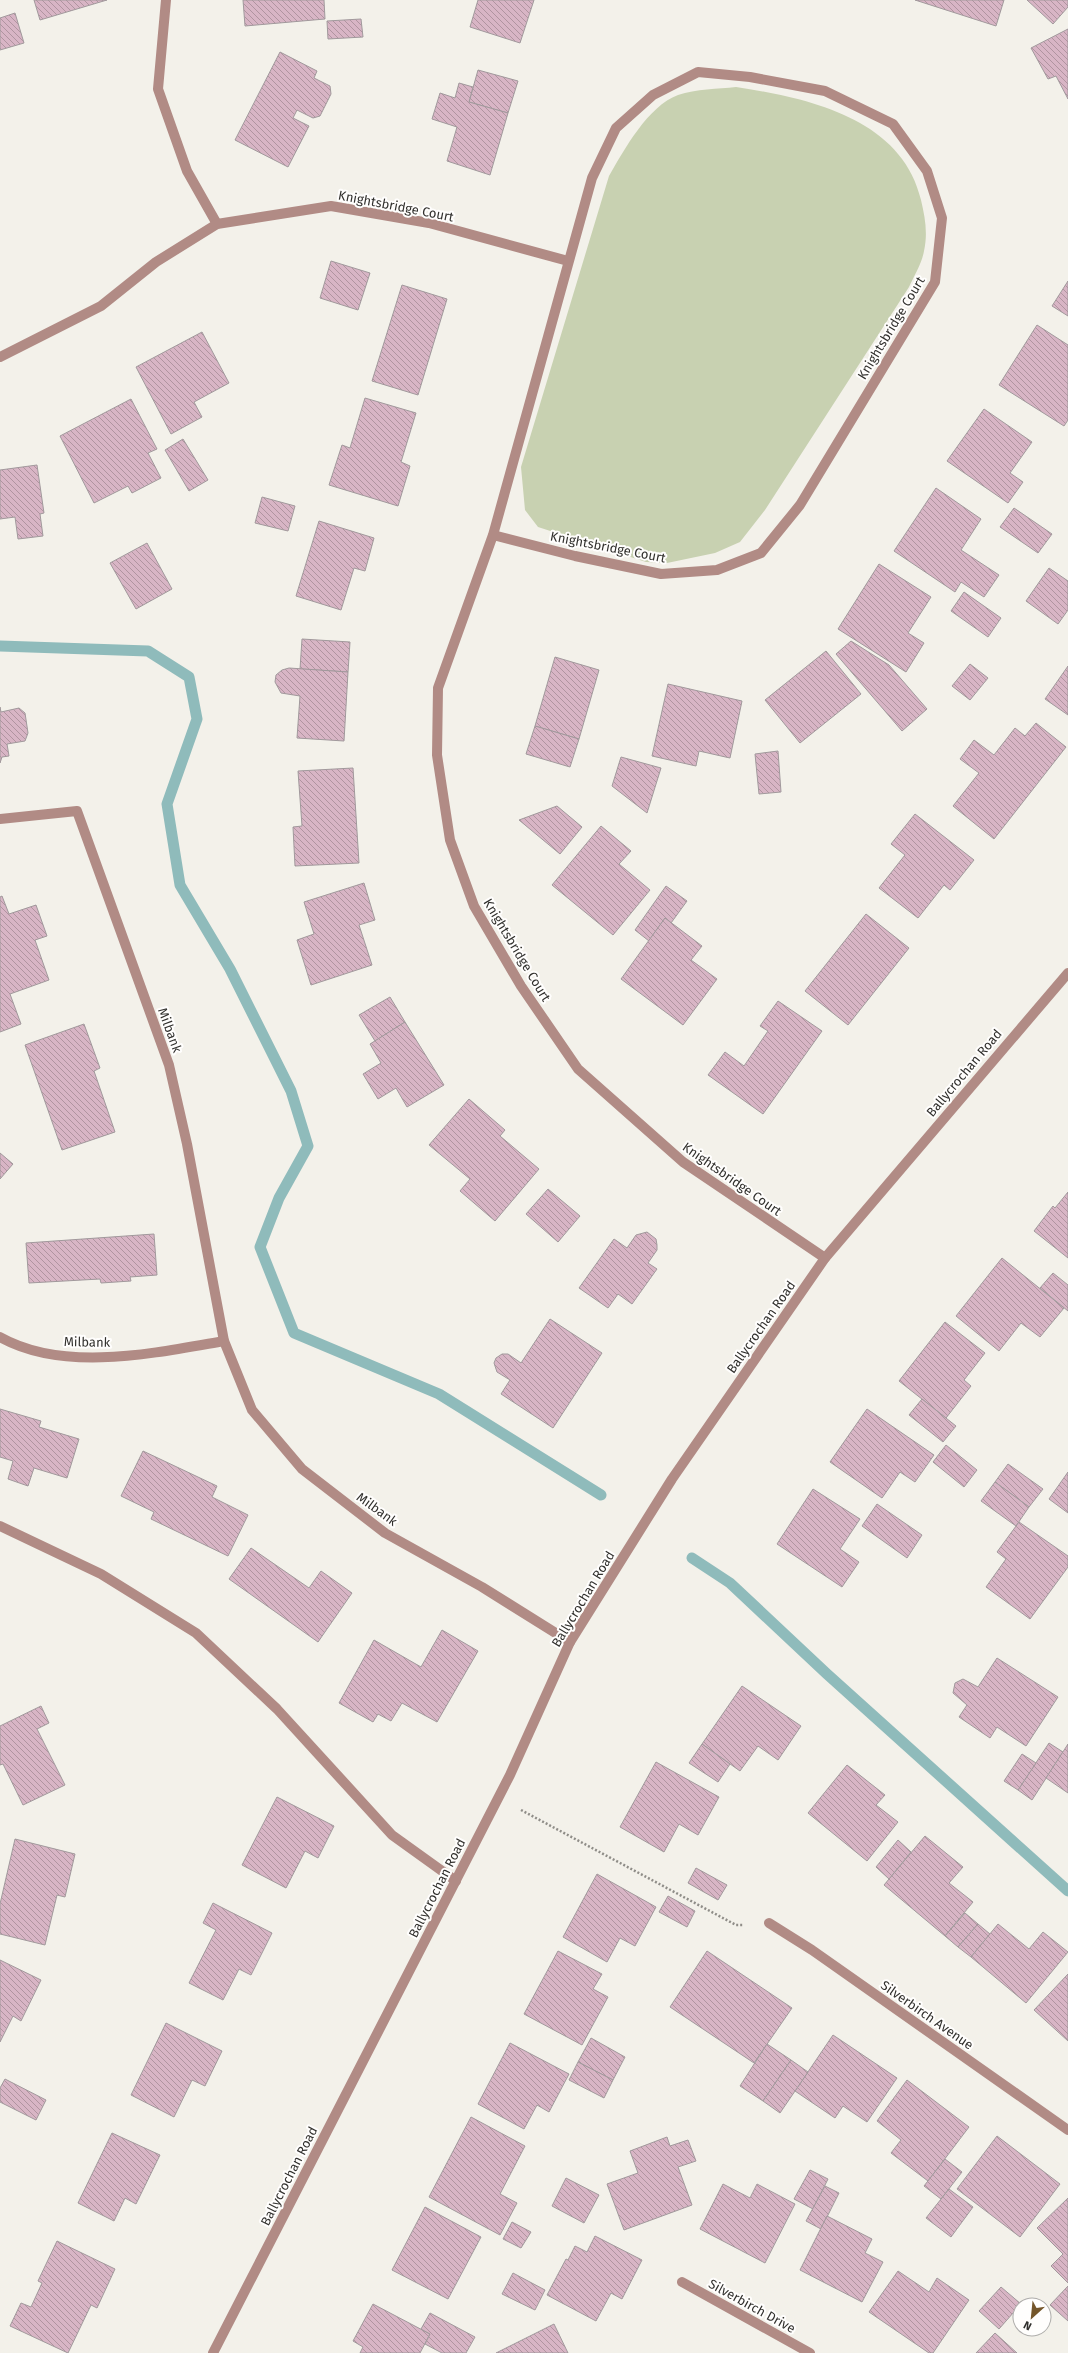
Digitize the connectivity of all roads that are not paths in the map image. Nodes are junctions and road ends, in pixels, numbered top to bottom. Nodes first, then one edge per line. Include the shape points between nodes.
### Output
1 (166, 0) edge
2 (217, 224) junction
3 (568, 261) junction
4 (0, 357) edge
5 (493, 535) junction
6 (0, 819) edge
7 (1068, 973) edge
8 (825, 1258) junction
9 (0, 1337) edge
10 (224, 1341) junction
11 (0, 1526) edge
12 (570, 1642) junction
13 (456, 1881) junction
14 (769, 1923) road end
15 (1068, 2130) edge
16 (682, 2282) dead end
17 (213, 2353) edge
18 (810, 2353) edge

1 - 2 street via 158,89 187,171
2 - 3 street, Knightsbridge Court via 331,206 429,223
2 - 4 street, Knightsbridge Court via 156,262 101,306
3 - 5 street, Knightsbridge Court
3 - 5 street, Knightsbridge Court via 592,178 616,128 653,95 698,72 750,77 825,91 893,124 927,171 942,218 935,282 800,505 761,553 717,570 661,574
5 - 8 street, Knightsbridge Court via 438,688 436,755 450,840 474,906 521,986 578,1069 684,1162
6 - 10 street, Milbank via 77,811 169,1065 187,1144
7 - 8 street, Ballycrochan Road
8 - 12 street, Ballycrochan Road via 672,1479
9 - 10 street, Milbank via 18,1347 73,1358 149,1354
10 - 12 street, Milbank via 252,1410 302,1469 385,1533 482,1587
11 - 13 street via 101,1574 196,1633 277,1709 392,1835
12 - 13 street, Ballycrochan Road via 498,1798
13 - 17 street, Ballycrochan Road
14 - 15 street, Silverbirch Avenue via 812,1950
16 - 18 street, Silverbirch Drive

